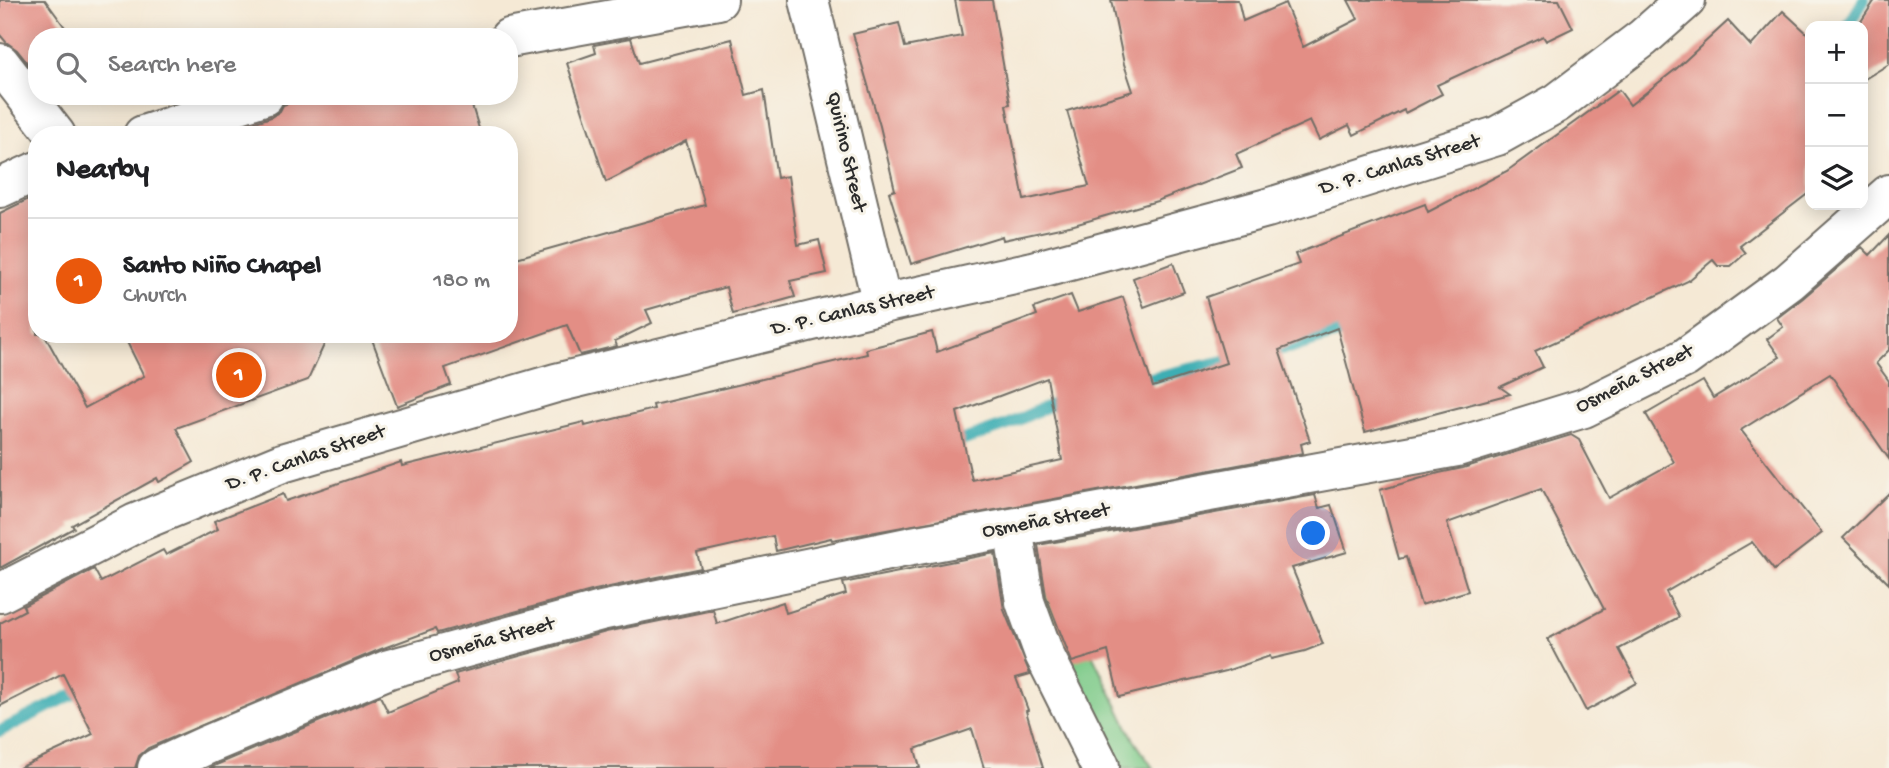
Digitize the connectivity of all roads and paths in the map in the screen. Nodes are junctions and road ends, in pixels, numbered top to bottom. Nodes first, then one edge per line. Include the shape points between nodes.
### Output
1 (718, 0) edge
2 (809, 0) edge
3 (1686, 0) edge
4 (518, 36) edge
5 (0, 62) edge
6 (28, 98) edge
7 (33, 105) edge
8 (236, 105) edge
9 (49, 126) edge
10 (171, 126) edge
11 (28, 176) edge
12 (0, 188) edge
13 (1889, 194) edge
14 (882, 304) junction
15 (1013, 528) junction
16 (0, 593) edge
17 (1100, 766) dead end
18 (157, 768) edge

1 - 4 street
2 - 14 street, Quirino Street
3 - 14 street, D. P. Canlas Street via 1557,103 1497,136 1215,222 1033,271
5 - 6 street
7 - 9 street
8 - 10 street
11 - 12 street
13 - 15 street, Osmeña Street via 1790,282 1685,358 1584,408 1457,447
14 - 16 street, D. P. Canlas Street via 556,383 282,463 136,523
15 - 17 street via 1025,603 1044,654
15 - 18 street, Osmeña Street via 601,611 389,669

